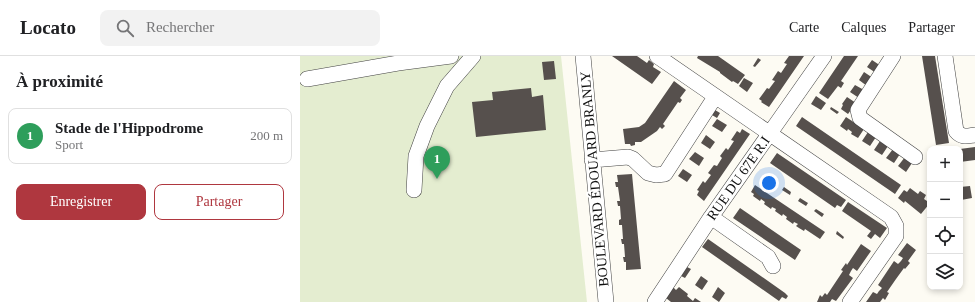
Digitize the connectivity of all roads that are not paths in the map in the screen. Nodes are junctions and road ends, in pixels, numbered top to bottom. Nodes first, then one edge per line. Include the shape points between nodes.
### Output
1 (451, 56) edge
2 (473, 56) edge
3 (582, 56) edge
4 (657, 56) edge
5 (824, 56) edge
6 (894, 56) edge
7 (945, 56) edge
8 (307, 79) dead end
9 (715, 97) junction
10 (769, 134) junction
11 (975, 135) edge
12 (915, 157) dead end
13 (592, 160) junction
14 (414, 190) dead end
15 (711, 218) junction
16 (773, 266) dead end
17 (610, 302) edge
18 (655, 302) edge
19 (850, 302) edge

1 - 8 street
2 - 14 street via 448,86 427,126 416,156
3 - 13 street, BOULEVARD ÉDOUARD BRANLY
4 - 9 street
5 - 10 street, RUE DU 67E R.I
6 - 12 street via 858,110 858,115
7 - 11 street via 956,131 964,137
9 - 10 street
9 - 13 street via 665,174 648,173 628,157
10 - 15 street, RUE DU 67E R.I
10 - 19 street via 891,217 896,226 896,236
13 - 17 street, BOULEVARD ÉDOUARD BRANLY
15 - 16 street via 768,257
15 - 18 street, RUE DU 67E R.I

